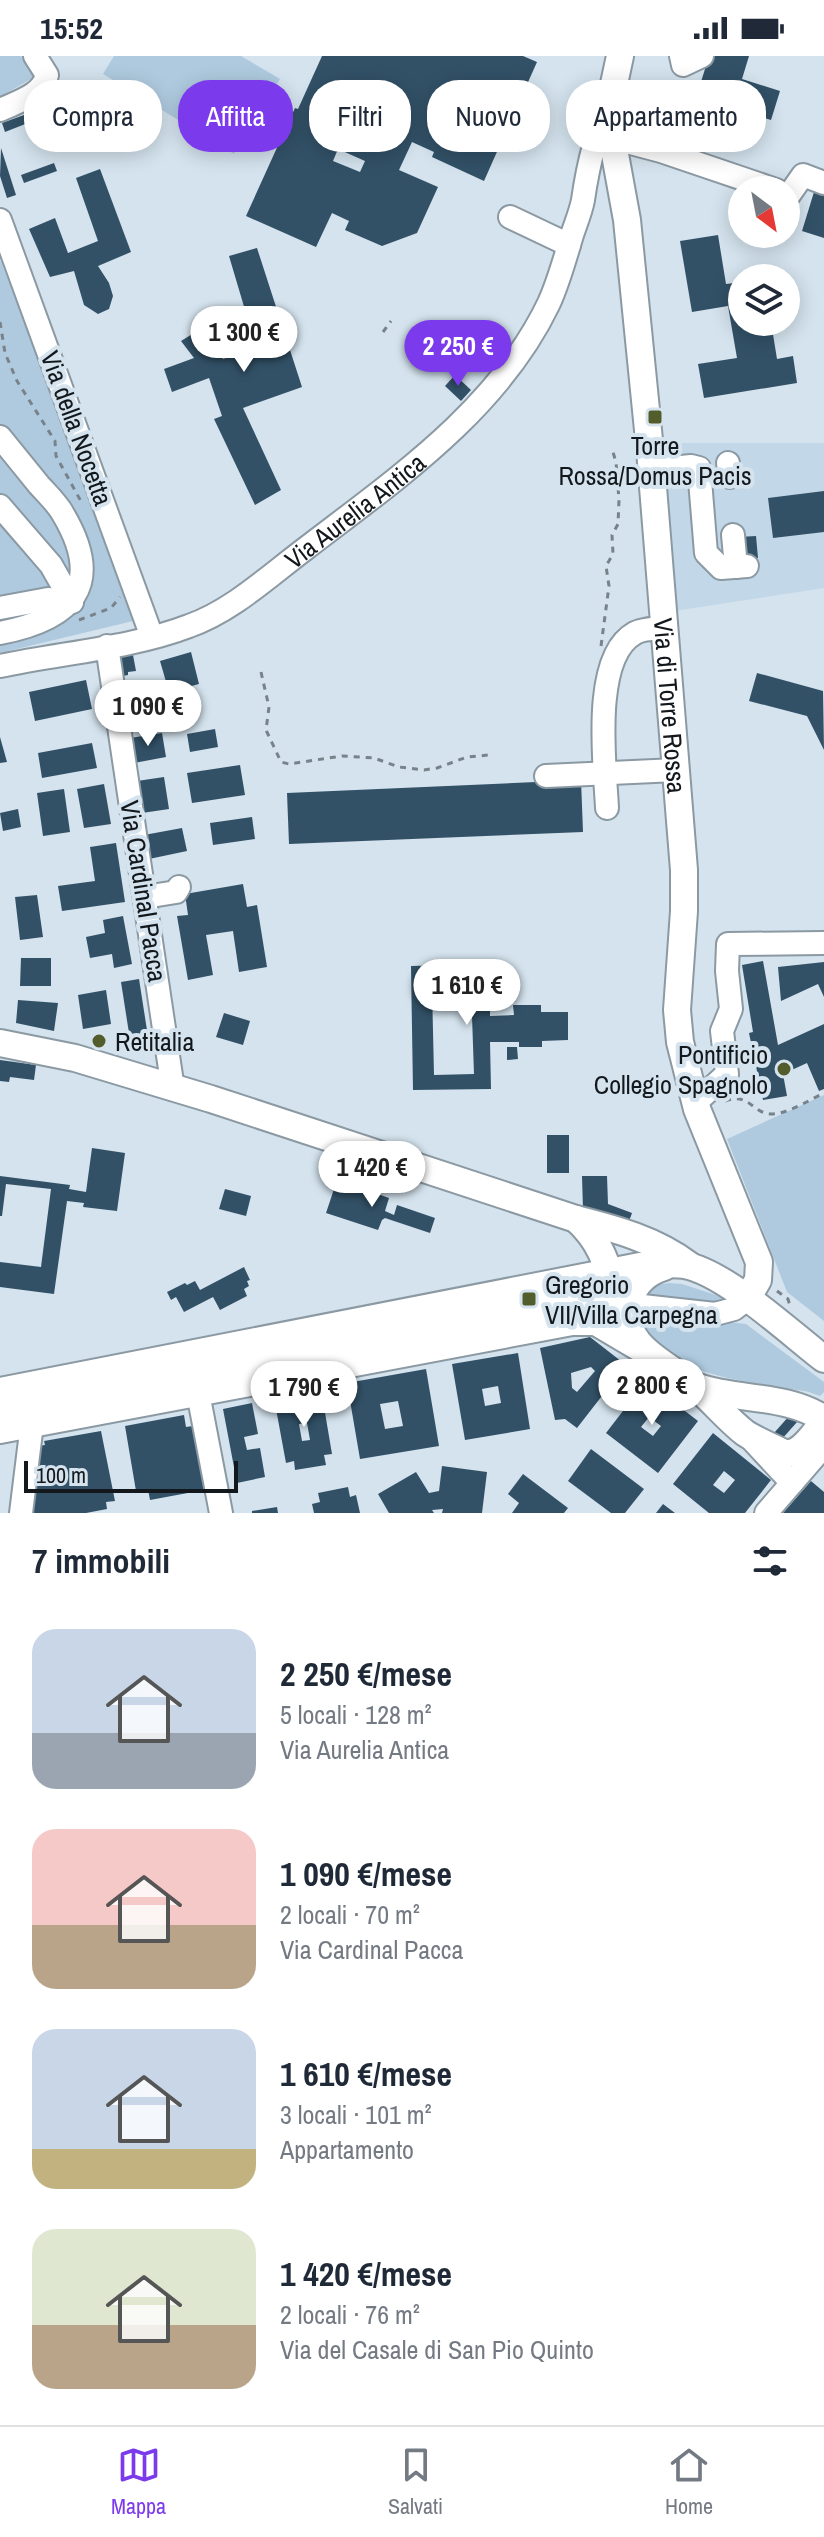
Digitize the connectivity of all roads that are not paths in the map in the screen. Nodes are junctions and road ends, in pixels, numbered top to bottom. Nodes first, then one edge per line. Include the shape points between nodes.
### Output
1 (35, 56) edge
2 (620, 56) edge
3 (681, 56) edge
4 (702, 56) edge
5 (615, 80) edge
6 (0, 110) edge
7 (591, 152) edge
8 (614, 152) edge
9 (664, 152) edge
10 (618, 172) junction
11 (735, 176) edge
12 (800, 179) edge
13 (824, 183) edge
14 (583, 201) junction
15 (510, 217) dead end
16 (0, 220) edge
17 (569, 245) junction
18 (0, 437) edge
19 (652, 470) junction
20 (0, 506) edge
21 (733, 535) dead end
22 (0, 608) edge
23 (64, 608) junction
24 (666, 628) junction
25 (0, 633) edge
26 (152, 637) junction
27 (107, 646) junction
28 (0, 666) edge
29 (676, 770) junction
30 (606, 773) junction
31 (546, 776) dead end
32 (607, 808) dead end
33 (179, 887) dead end
34 (145, 897) junction
35 (824, 943) edge
36 (0, 1043) edge
37 (173, 1089) junction
38 (696, 1106) junction
39 (576, 1219) junction
40 (684, 1266) junction
41 (609, 1272) junction
42 (747, 1299) junction
43 (630, 1323) junction
44 (824, 1359) edge
45 (695, 1386) junction
46 (0, 1391) edge
47 (198, 1393) junction
48 (0, 1411) edge
49 (824, 1420) edge
50 (32, 1424) junction
51 (0, 1430) edge
52 (746, 1433) junction
53 (824, 1446) edge
54 (792, 1483) junction
55 (21, 1513) edge
56 (221, 1513) edge
57 (766, 1513) edge

1 - 6 street via 47,75 45,84
2 - 5 main road, Via Aurelia Antica
3 - 4 street via 683,65
7 - 14 street, Via Aurelia Antica
8 - 10 main road, Via di Torre Rossa
9 - 11 street
10 - 14 street, Via Aurelia Antica via 602,176
10 - 19 main road, Via di Torre Rossa
12 - 13 street via 803,175
14 - 17 street, Via Aurelia Antica
15 - 17 street
16 - 26 street, Via della Nocetta
17 - 26 street, Via Aurelia Antica via 551,299 527,343 463,420 245,594 200,622
18 - 23 street via 62,512 79,547 80,589
19 - 21 street via 699,468 706,553 721,568 742,567
19 - 24 main road, Via di Torre Rossa via 666,546
20 - 23 street via 51,565
22 - 23 street via 48,599
23 - 25 street
24 - 29 main road, Via di Torre Rossa
24 - 30 street via 633,634 612,666 605,686
26 - 27 street, Via Aurelia Antica
27 - 28 street, Via Aurelia Antica
27 - 34 street, Via Cardinal Pacca
29 - 30 street
29 - 38 main road, Via di Torre Rossa via 685,898 677,1020
30 - 31 street
30 - 32 street
33 - 34 street
34 - 37 street, Via Cardinal Pacca
35 - 38 street via 728,944 731,1009 722,1031 727,1074
36 - 37 main road via 75,1058
37 - 39 main road
38 - 42 main road, Via di Torre Rossa via 760,1264
39 - 40 main road via 651,1242
39 - 41 main road via 594,1237
40 - 41 main road
40 - 42 main road via 710,1275
40 - 43 main road via 659,1268 644,1277 634,1290
41 - 43 main road
41 - 46 main road
42 - 43 street via 727,1312
42 - 44 main road
43 - 45 main road
43 - 47 main road via 572,1322
43 - 48 street via 588,1300
45 - 49 main road via 795,1404
45 - 52 main road
47 - 50 main road
47 - 56 street
49 - 52 main road via 790,1454
50 - 51 main road
50 - 55 street
52 - 54 street
53 - 54 street
54 - 57 street

